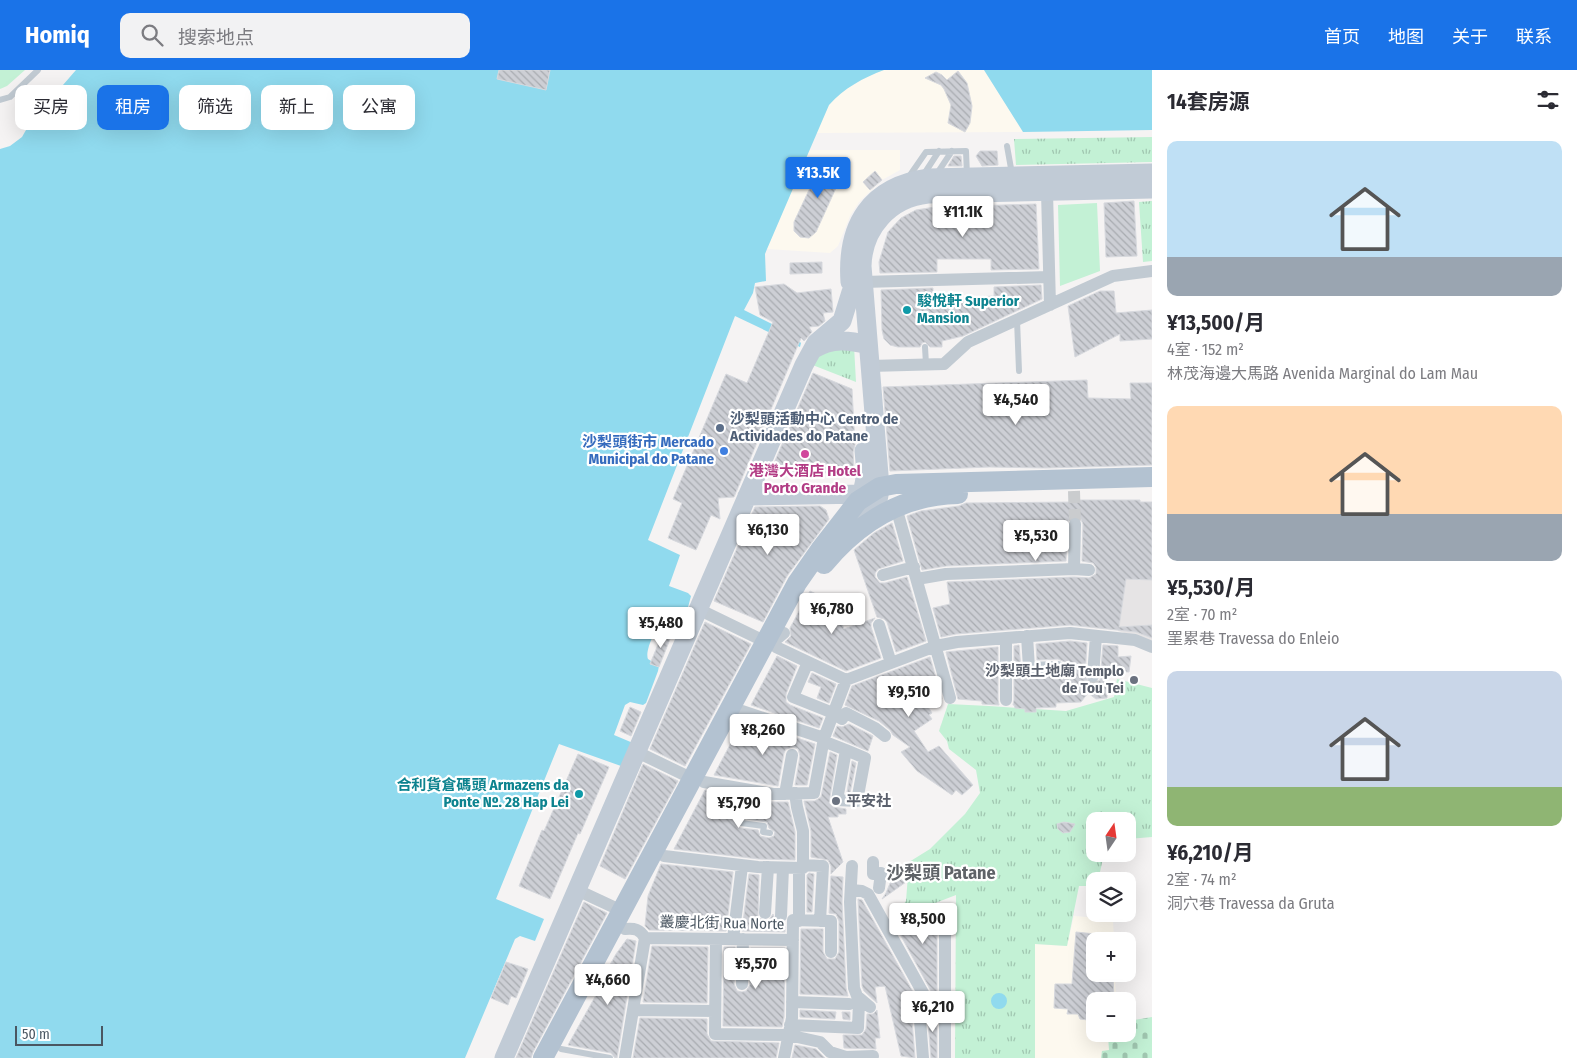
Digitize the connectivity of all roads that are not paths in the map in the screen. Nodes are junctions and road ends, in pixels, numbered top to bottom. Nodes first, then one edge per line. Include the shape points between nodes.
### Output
1 (38, 70) edge
2 (0, 100) edge
3 (1007, 146) dead end
4 (939, 151) junction
5 (952, 151) junction
6 (1152, 173) edge
7 (967, 177) junction
8 (920, 180) junction
9 (1010, 182) junction
10 (1152, 189) edge
11 (1047, 192) junction
12 (1152, 271) edge
13 (1049, 277) junction
14 (857, 287) junction
15 (1050, 304) junction
16 (1017, 320) junction
17 (862, 343) junction
18 (925, 347) dead end
19 (808, 355) junction
20 (926, 364) junction
21 (870, 366) junction
22 (1019, 371) dead end
23 (1152, 478) edge
24 (869, 490) junction
25 (1152, 490) edge
26 (747, 496) junction
27 (896, 507) junction
28 (1075, 524) tunnel mouth
29 (861, 527) junction
30 (1074, 569) junction
31 (1089, 570) dead end
32 (915, 573) junction
33 (884, 575) dead end
34 (698, 609) junction
35 (879, 625) dead end
36 (1027, 636) junction
37 (1096, 636) junction
38 (1006, 638) junction
39 (775, 640) junction
40 (936, 646) junction
41 (1152, 647) edge
42 (808, 662) junction
43 (891, 663) junction
44 (1058, 667) dead end
45 (1093, 676) tunnel mouth
46 (846, 680) junction
47 (950, 698) dead end
48 (1006, 700) dead end
49 (742, 711) junction
50 (833, 713) junction
51 (885, 736) dead end
52 (824, 740) junction
53 (846, 750) dead end
54 (637, 752) junction
55 (792, 755) dead end
56 (698, 780) junction
57 (747, 790) junction
58 (790, 794) junction
59 (770, 833) dead end
60 (664, 856) junction
61 (873, 862) dead end
62 (742, 866) junction
63 (852, 866) dead end
64 (802, 867) junction
65 (768, 868) junction
66 (783, 868) junction
67 (879, 888) dead end
68 (577, 890) junction
69 (851, 890) junction
70 (765, 913) dead end
71 (945, 915) dead end
72 (626, 919) junction
73 (791, 919) junction
74 (820, 921) junction
75 (645, 938) junction
76 (716, 939) junction
77 (738, 939) junction
78 (793, 940) junction
79 (831, 952) dead end
80 (742, 984) dead end
81 (945, 1000) junction
82 (792, 1002) junction
83 (860, 1003) junction
84 (923, 1004) junction
85 (633, 1010) junction
86 (715, 1011) junction
87 (789, 1030) junction
88 (559, 1053) edge
89 (873, 1056) dead end
90 (504, 1058) edge
91 (543, 1058) edge
92 (610, 1058) edge
93 (625, 1058) edge
94 (784, 1058) edge
95 (922, 1058) edge
96 (945, 1058) edge

1 - 2 lane via 10,96
3 - 9 lane
4 - 5 lane
4 - 8 lane
4 - 8 lane via 926,152
5 - 7 lane via 966,151
5 - 8 lane
6 - 9 main road
7 - 8 main road
7 - 9 main road
8 - 14 main road via 890,191 865,214 850,252
9 - 11 main road
9 - 14 main road via 928,194 894,205 877,221 866,242
10 - 11 main road
11 - 13 street
12 - 15 street via 1113,276
13 - 14 street
13 - 15 street
14 - 17 main road
14 - 19 main road via 842,321 816,343
15 - 16 street
16 - 20 street via 968,342 944,364
16 - 22 lane
17 - 19 main road via 843,340 824,344
17 - 21 main road
17 - 24 main road
18 - 20 lane
19 - 26 main road
20 - 21 street
21 - 24 main road
23 - 24 main road via 896,484
24 - 26 main road
24 - 29 main road via 878,502
24 - 39 main road via 820,550 798,583
25 - 27 main road via 944,494
26 - 34 main road
27 - 29 main road
27 - 32 street
28 - 30 street
29 - 39 main road via 818,572
30 - 31 street
30 - 32 street
32 - 33 street
32 - 40 street
34 - 39 street
34 - 54 main road
35 - 43 street
36 - 37 street via 1070,633
36 - 38 street
36 - 44 street via 1029,668
37 - 41 street via 1135,640
37 - 45 street
38 - 40 street
38 - 48 street
39 - 42 street
39 - 49 main road
39 - 56 main road
40 - 43 street
40 - 47 street
42 - 46 street
42 - 50 street via 793,697
43 - 46 street
46 - 50 street
49 - 52 street
49 - 56 main road
50 - 51 street via 842,719 846,713
50 - 52 street
52 - 53 street
52 - 58 street via 814,793
54 - 56 street
54 - 68 main road
55 - 58 street
56 - 57 street
56 - 60 main road
56 - 72 main road
57 - 58 street
57 - 59 lane via 741,822 764,826 764,832
58 - 64 street via 803,831
60 - 62 street
60 - 72 main road
61 - 67 street via 872,874 881,873
62 - 65 street
62 - 77 street
63 - 69 street
64 - 66 street
64 - 73 street
64 - 74 street via 823,866
65 - 66 street
65 - 70 street
66 - 73 street
68 - 72 street
68 - 90 main road
69 - 83 street via 854,988
69 - 84 street via 868,894
71 - 81 street
72 - 75 street, 叢慶北街 Rua Norte
72 - 88 main road
72 - 91 main road
73 - 74 street
73 - 78 street
74 - 79 street via 831,921
75 - 76 street, 叢慶北街 Rua Norte
75 - 85 street
76 - 77 street, 叢慶北街 Rua Norte
76 - 86 street
77 - 78 street, 叢慶北街 Rua Norte
77 - 80 street
78 - 82 street
81 - 84 street
81 - 96 street
82 - 83 street
82 - 87 street
83 - 87 street via 858,1028
84 - 95 street
85 - 86 street
85 - 93 street
86 - 87 street via 715,1034
87 - 89 street via 846,1057
87 - 94 street
88 - 92 lane

